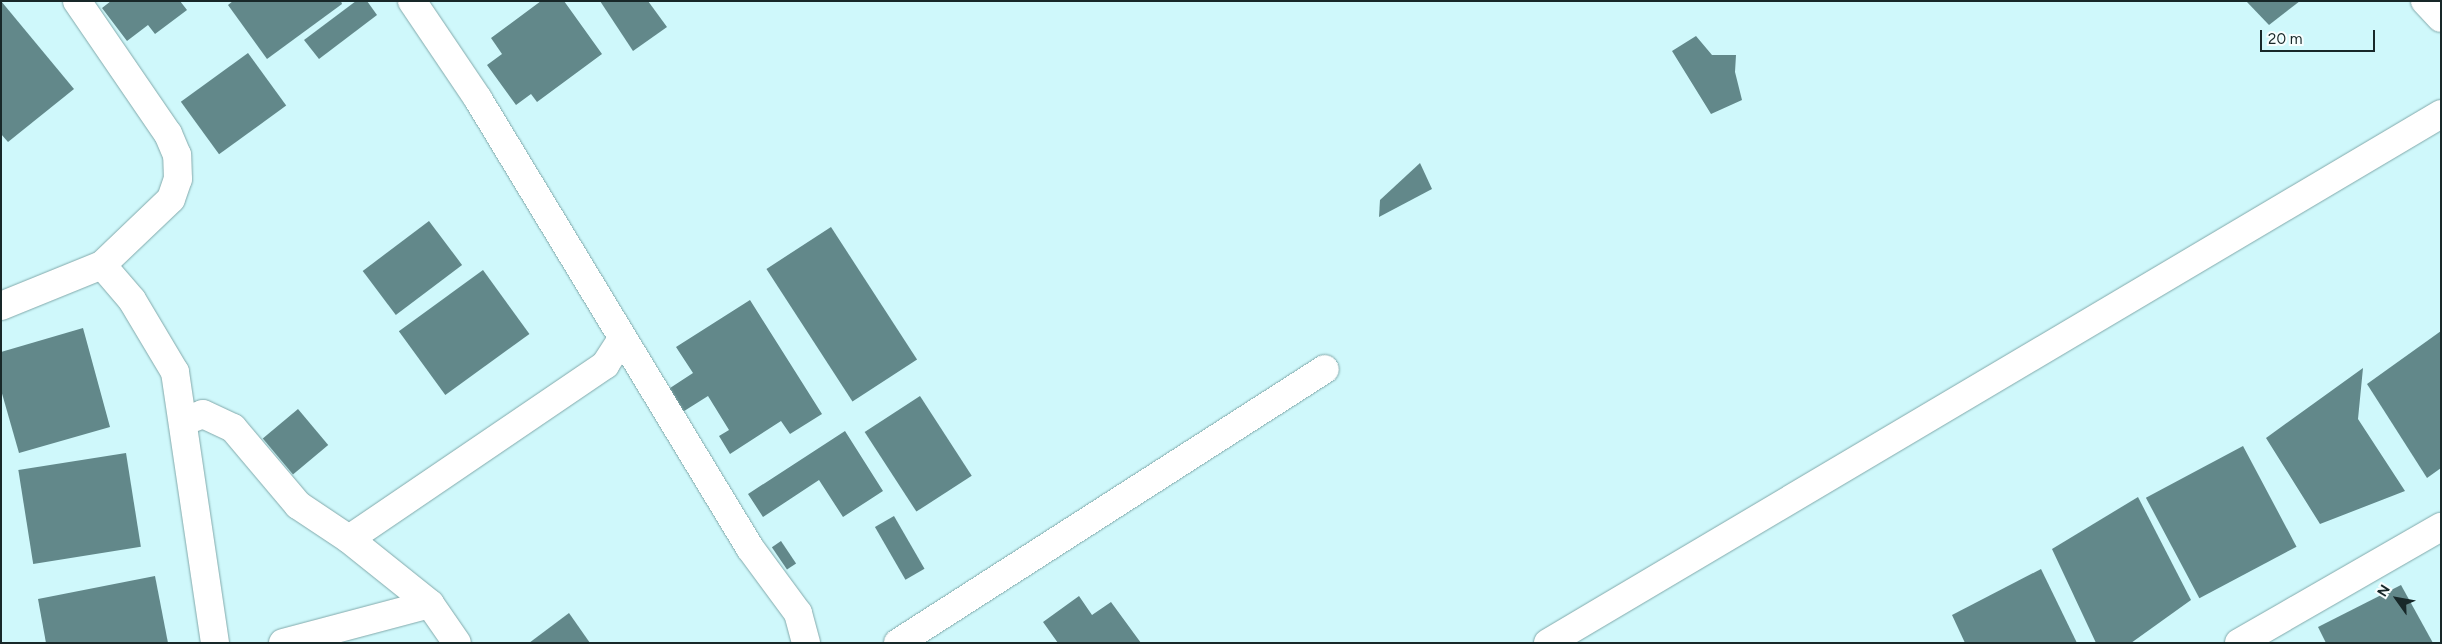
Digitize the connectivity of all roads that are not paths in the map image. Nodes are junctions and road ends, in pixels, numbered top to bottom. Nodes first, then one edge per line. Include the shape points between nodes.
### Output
1 (77, 1) edge
2 (412, 1) edge
3 (2425, 1) edge
4 (2441, 18) edge
5 (2441, 114) edge
6 (102, 265) junction
7 (1, 306) edge
8 (621, 340) junction
9 (1325, 368) dead end
10 (185, 421) junction
11 (2441, 527) edge
12 (349, 538) junction
13 (430, 604) junction
14 (215, 643) edge
15 (283, 643) edge
16 (457, 643) edge
17 (806, 643) edge
18 (898, 643) edge
19 (1548, 643) edge
20 (2239, 643) edge

1 - 6 street via 168,134 177,155 178,179 171,199
2 - 8 street via 478,99
3 - 4 street
5 - 19 street
6 - 7 street
6 - 10 street via 132,300 175,372
8 - 12 street via 605,365
8 - 17 street via 750,548 798,613
9 - 18 street
10 - 12 street via 203,414 233,428 298,505
10 - 14 street via 190,488
11 - 20 street
12 - 13 street
13 - 15 street
13 - 16 street

